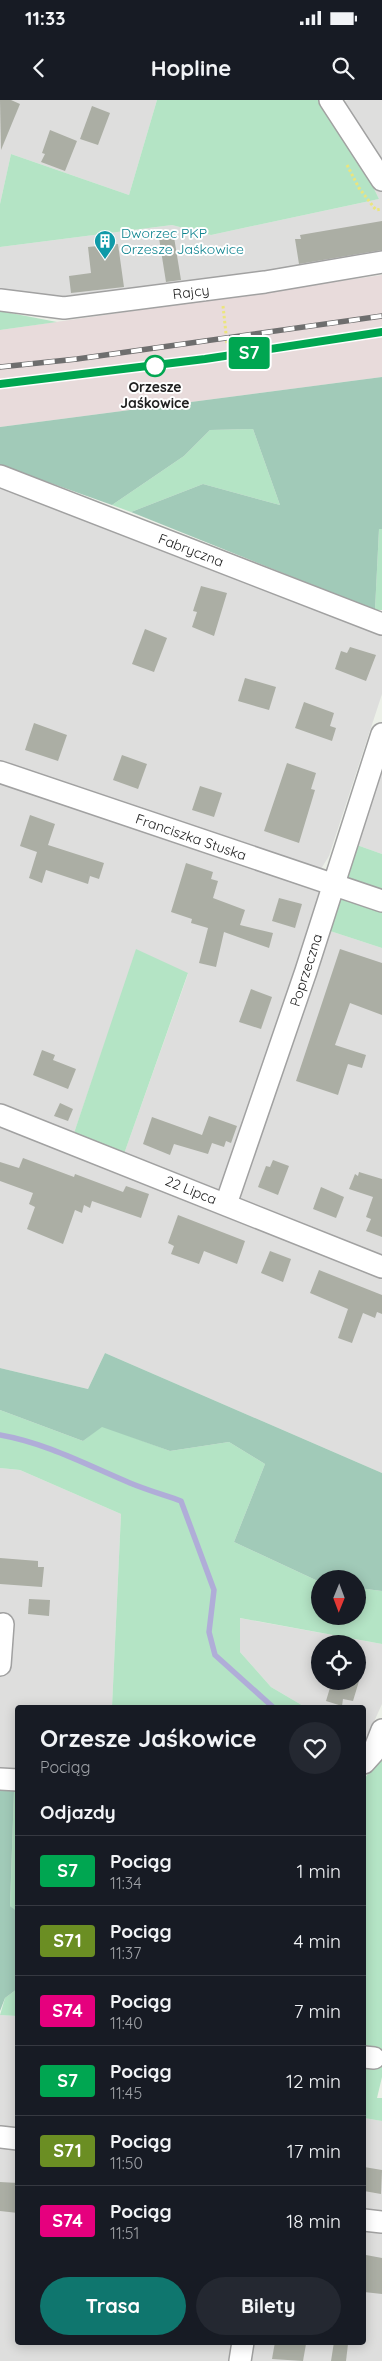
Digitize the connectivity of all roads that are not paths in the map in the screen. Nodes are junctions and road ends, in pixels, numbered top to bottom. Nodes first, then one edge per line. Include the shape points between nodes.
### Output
1 (330, 100) edge
2 (382, 180) edge
3 (382, 262) edge
4 (0, 300) edge
5 (0, 476) edge
6 (382, 624) edge
7 (382, 734) edge
8 (0, 772) edge
9 (333, 886) junction
10 (382, 901) edge
11 (0, 1115) edge
12 (226, 1204) junction
13 (382, 1267) edge
14 (3, 1624) dead end
15 (0, 1664) edge
16 (382, 1730) edge
17 (366, 1761) edge
18 (0, 1779) edge
19 (15, 1780) edge
20 (0, 2137) edge
21 (15, 2139) edge
22 (366, 2220) edge
23 (382, 2222) edge
24 (243, 2345) edge
25 (240, 2361) edge

1 - 2 street
3 - 4 street, Rajcy via 220,288 64,308
5 - 6 street, Fabryczna
7 - 9 street, Poprzeczna
8 - 9 street, Franciszka Stuska
9 - 10 street, Franciszka Stuska
9 - 12 street, Poprzeczna
11 - 12 street, 22 Lipca
12 - 13 street, 22 Lipca
14 - 15 street
16 - 17 street via 373,1753
18 - 19 street
20 - 21 street
22 - 23 street
24 - 25 street

